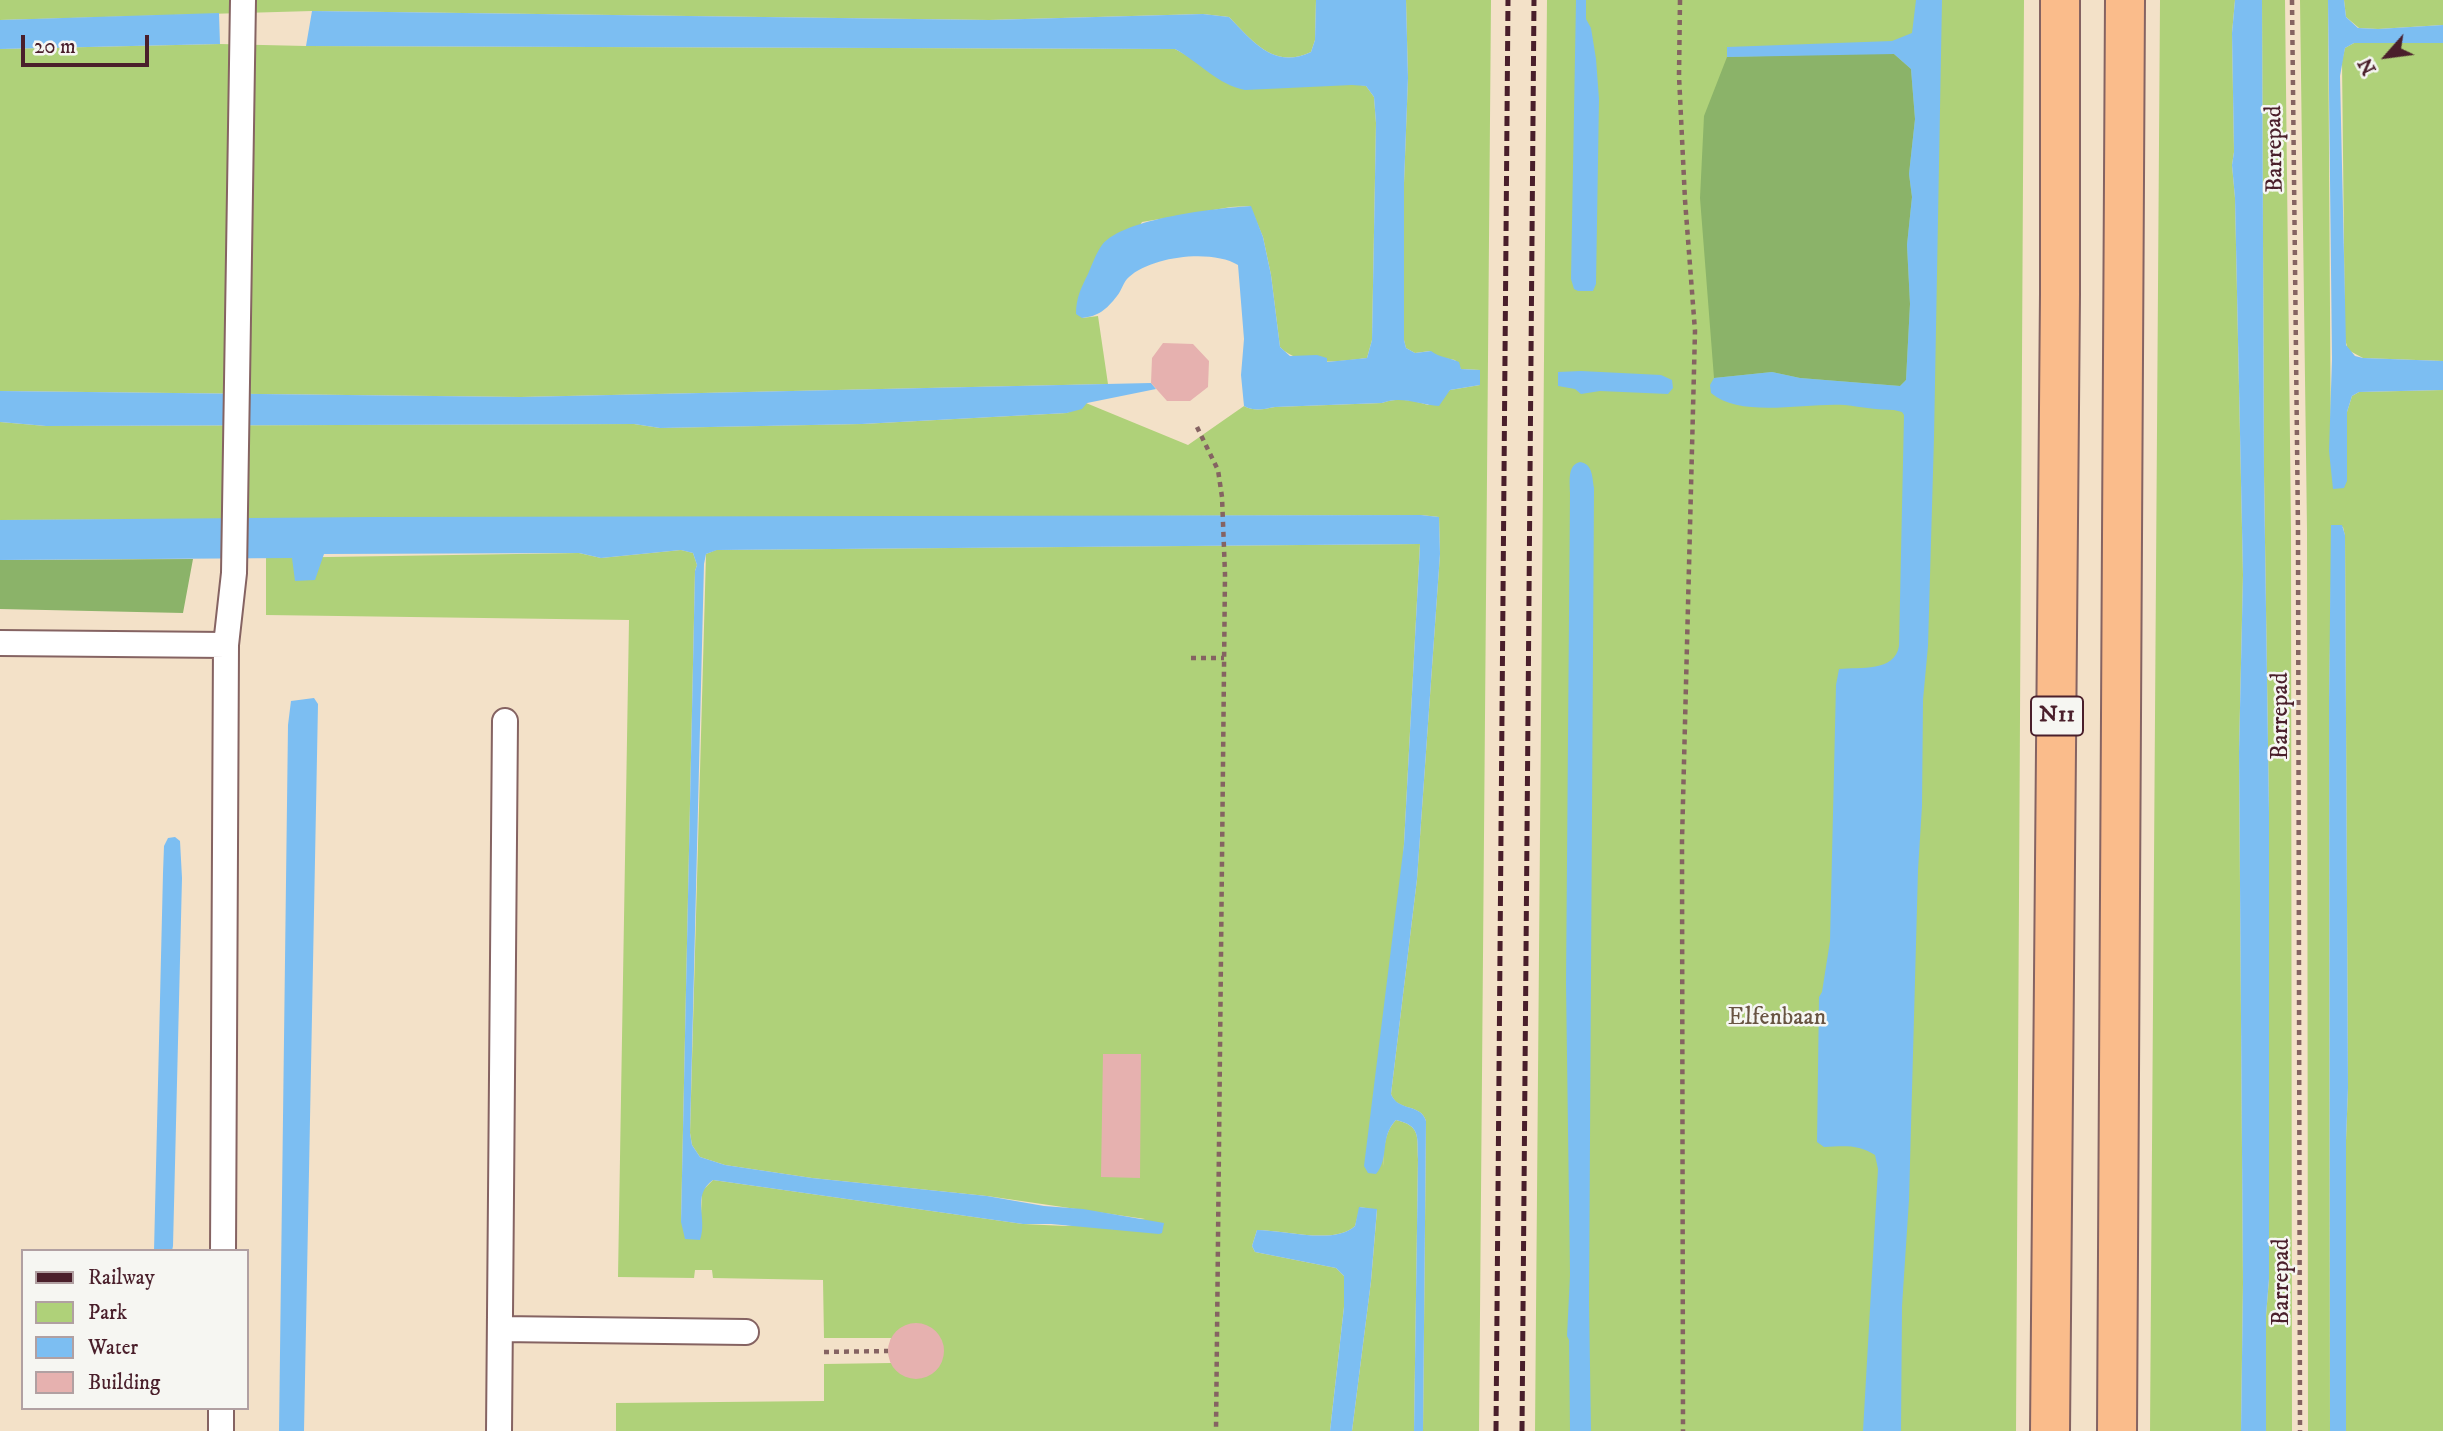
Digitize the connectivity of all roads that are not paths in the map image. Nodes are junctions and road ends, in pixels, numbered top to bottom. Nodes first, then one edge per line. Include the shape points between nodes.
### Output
1 (243, 0) edge
2 (2060, 0) edge
3 (2125, 0) edge
4 (0, 643) edge
5 (226, 645) junction
6 (505, 721) dead end
7 (223, 1249) edge
8 (499, 1329) junction
9 (746, 1332) dead end
10 (221, 1410) edge
11 (221, 1431) edge
12 (499, 1431) edge
13 (2050, 1431) edge
14 (2117, 1431) edge

1 - 5 lane via 234,573
2 - 13 highway, N11
3 - 14 highway
4 - 5 lane
5 - 7 lane
6 - 8 lane
8 - 9 lane
8 - 12 lane
10 - 11 lane

